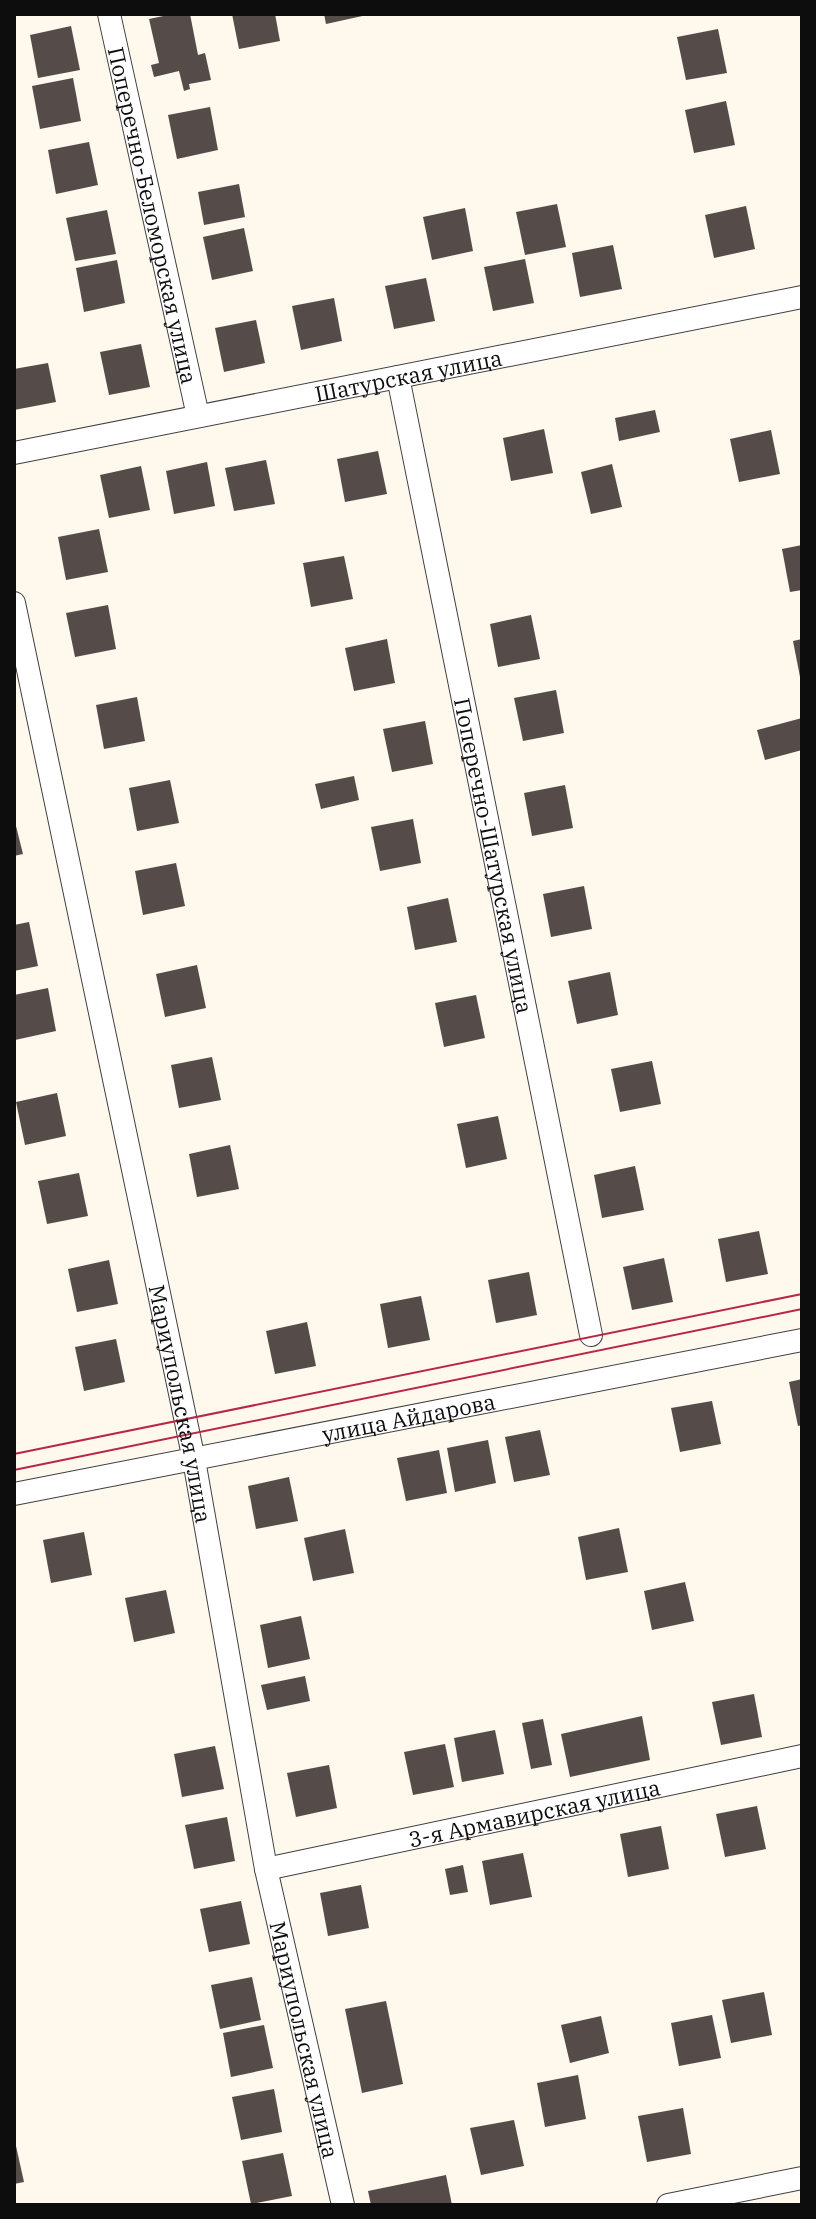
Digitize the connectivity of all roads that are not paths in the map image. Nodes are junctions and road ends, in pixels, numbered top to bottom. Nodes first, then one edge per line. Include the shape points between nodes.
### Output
1 (109, 14) edge
2 (802, 297) edge
3 (398, 377) junction
4 (198, 416) junction
5 (14, 453) edge
6 (14, 603) edge
7 (591, 1335) dead end
8 (802, 1340) edge
9 (194, 1460) junction
10 (14, 1494) edge
11 (802, 1756) edge
12 (266, 1869) junction
13 (802, 2178) edge
14 (343, 2205) edge
15 (668, 2205) edge

1 - 4 street, Поперечно-Беломорская улица
2 - 3 street, Шатурская улица
3 - 4 street, Шатурская улица
3 - 7 street, Поперечно-Шатурская улица
4 - 5 street, Шатурская улица
6 - 9 street, Мариупольская улица
8 - 9 street, улица Айдарова
9 - 10 street, улица Айдарова
9 - 12 street, Мариупольская улица
11 - 12 street, 3-я Армавирская улица
12 - 14 street, Мариупольская улица
13 - 15 street

